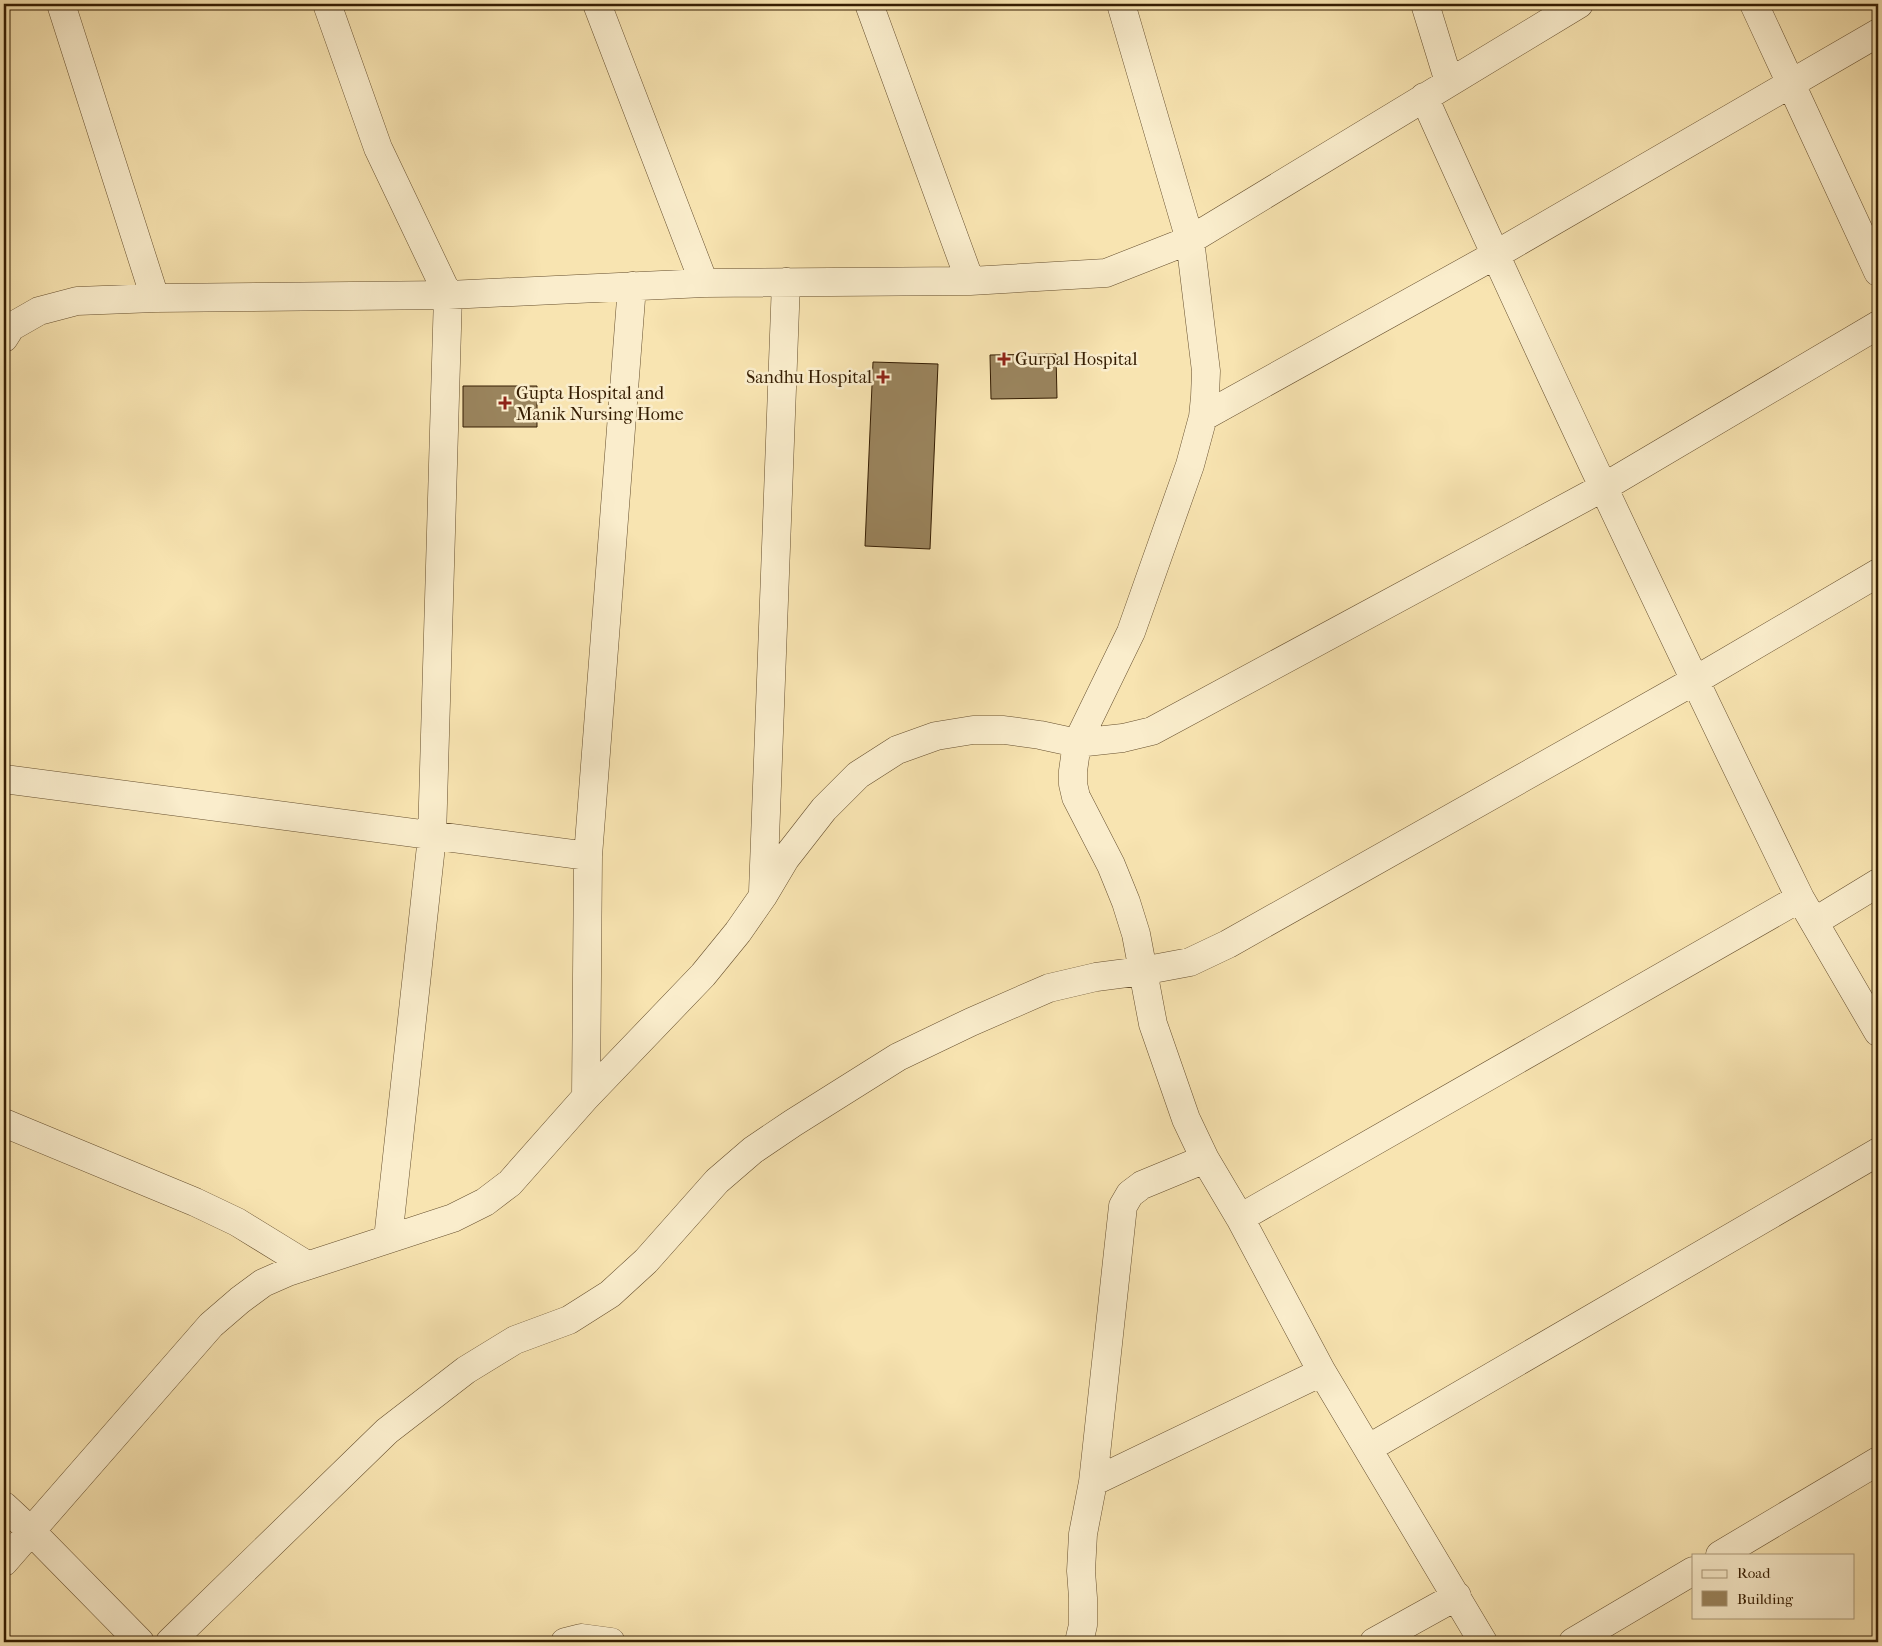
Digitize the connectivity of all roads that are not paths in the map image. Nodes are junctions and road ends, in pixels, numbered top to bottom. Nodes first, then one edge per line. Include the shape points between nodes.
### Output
1 (61, 4) edge
2 (327, 4) edge
3 (597, 4) edge
4 (869, 4) edge
5 (1121, 4) edge
6 (1425, 4) edge
7 (1578, 4) edge
8 (1754, 4) edge
9 (1878, 33) edge
10 (1449, 82) junction
11 (1790, 84) junction
12 (1424, 98) junction
13 (1190, 240) junction
14 (1495, 255) junction
15 (1878, 272) edge
16 (970, 280) junction
17 (786, 282) junction
18 (704, 283) junction
19 (632, 286) junction
20 (448, 295) junction
21 (155, 298) junction
22 (1878, 325) edge
23 (4, 338) edge
24 (1203, 416) junction
25 (1604, 487) junction
26 (1878, 573) edge
27 (1694, 680) junction
28 (1077, 744) junction
29 (4, 779) edge
30 (432, 837) junction
31 (588, 856) junction
32 (1878, 883) edge
33 (763, 896) junction
34 (1800, 898) junction
35 (1814, 922) junction
36 (1142, 971) junction
37 (1878, 1032) edge
38 (586, 1097) junction
39 (4, 1123) edge
40 (1878, 1152) edge
41 (1205, 1159) junction
42 (1240, 1218) junction
43 (388, 1239) junction
44 (307, 1265) junction
45 (1322, 1372) junction
46 (1369, 1448) junction
47 (1878, 1461) edge
48 (1093, 1482) junction
49 (4, 1506) edge
50 (31, 1531) junction
51 (1722, 1554) edge
52 (4, 1562) edge
53 (1692, 1572) edge
54 (1456, 1596) junction
55 (140, 1642) edge
56 (170, 1642) edge
57 (565, 1642) edge
58 (611, 1642) edge
59 (1079, 1642) edge
60 (1374, 1642) edge
61 (1483, 1642) edge
62 (1573, 1642) edge

1 - 21 street
2 - 20 street via 378,148
3 - 18 street
4 - 16 street
5 - 13 street
6 - 10 street
7 - 10 street
8 - 11 street
9 - 11 street
10 - 12 street
11 - 14 street
11 - 15 street
12 - 13 street
12 - 14 street
13 - 16 street via 1106,273
13 - 24 street via 1206,371
14 - 24 street
14 - 25 street
16 - 17 street
17 - 18 street
17 - 33 street
18 - 19 street
19 - 20 street
19 - 31 street
20 - 21 street
20 - 30 street
21 - 23 street via 77,302 39,311 11,327
22 - 25 street
24 - 28 street via 1190,465 1131,632
25 - 27 street
25 - 28 street via 1152,731
26 - 27 street
27 - 34 street
27 - 36 street via 1228,944 1190,962
28 - 33 street via 1004,730 973,730 936,736 897,750 858,775 824,809 785,859
28 - 36 street via 1073,771 1076,797 1126,902 1136,934
29 - 30 street
30 - 31 street
30 - 43 street
31 - 38 street
32 - 35 street
33 - 38 street via 703,975
34 - 35 street
34 - 42 street
35 - 37 street
36 - 41 street via 1153,1024 1171,1080
36 - 56 street via 1049,988 971,1022 898,1057 753,1150 717,1182 646,1261 610,1294 569,1320 515,1340 466,1370 387,1431
38 - 43 street via 510,1183 485,1202 453,1218
39 - 44 street via 195,1202 237,1222
40 - 46 street
41 - 42 street
41 - 48 street via 1142,1185 1130,1194 1123,1206
42 - 45 street
43 - 44 street
44 - 50 street via 263,1283 212,1325
45 - 46 street
45 - 48 street
46 - 54 street
47 - 51 street
48 - 59 street via 1083,1534 1080,1571 1083,1625
49 - 50 street
50 - 52 street
50 - 55 street
53 - 62 street
54 - 60 street
54 - 61 street
57 - 58 street via 581,1638

